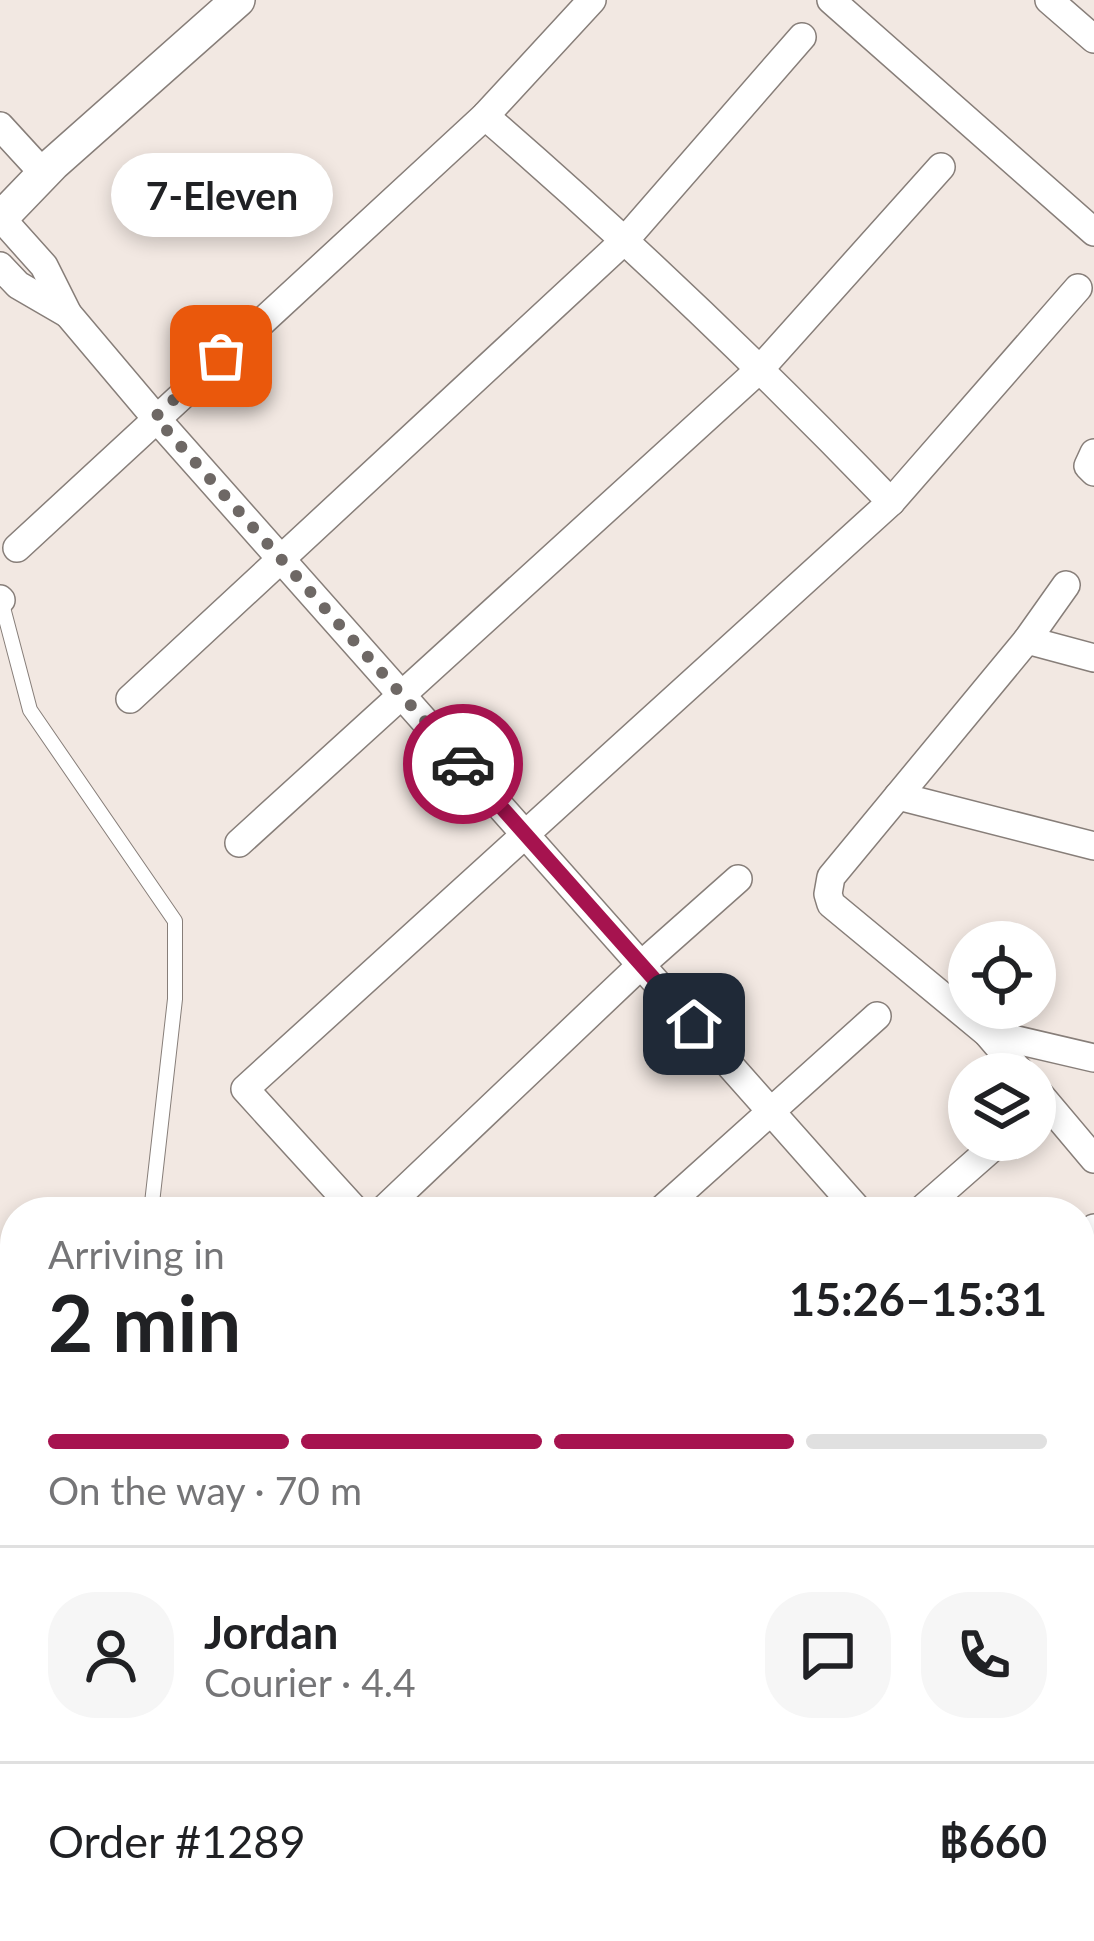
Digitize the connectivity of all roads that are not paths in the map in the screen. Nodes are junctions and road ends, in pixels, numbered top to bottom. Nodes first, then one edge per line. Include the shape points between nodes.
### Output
1 (238, 0) edge
2 (592, 0) edge
3 (830, 0) edge
4 (1049, 0) edge
5 (802, 37) dead end
6 (1094, 39) edge
7 (485, 116) junction
8 (0, 126) edge
9 (941, 167) dead end
10 (44, 174) junction
11 (1, 218) edge
12 (1094, 232) edge
13 (626, 238) junction
14 (0, 266) edge
15 (1078, 288) dead end
16 (68, 314) junction
17 (761, 368) junction
18 (155, 417) junction
19 (1094, 453) edge
20 (1094, 472) edge
21 (891, 502) junction
22 (16, 548) dead end
23 (283, 561) junction
24 (1066, 585) dead end
25 (0, 600) edge
26 (1027, 640) junction
27 (1094, 658) edge
28 (402, 697) junction
29 (130, 699) dead end
30 (898, 796) junction
31 (526, 834) junction
32 (239, 843) dead end
33 (1094, 846) edge
34 (738, 879) dead end
35 (641, 965) junction
36 (877, 1016) dead end
37 (987, 1033) junction
38 (1004, 1053) edge
39 (1094, 1058) edge
40 (772, 1113) junction
41 (1056, 1114) edge
42 (1094, 1159) edge
43 (977, 1161) edge
44 (153, 1197) edge
45 (343, 1197) edge
46 (397, 1197) edge
47 (676, 1197) edge
48 (847, 1197) edge
49 (936, 1197) edge

1 - 10 street
2 - 7 street
3 - 12 street
4 - 6 street
5 - 13 street
7 - 13 street
7 - 18 street
8 - 10 street
9 - 17 street
10 - 11 street
11 - 16 street via 44,266
13 - 17 street
13 - 23 street
14 - 16 street
15 - 21 street
16 - 18 street
17 - 21 street
17 - 28 street
18 - 22 street
18 - 23 street
19 - 20 street
21 - 31 street
23 - 28 street
23 - 29 street
24 - 26 street
25 - 44 lane via 30,710 175,921 175,999
26 - 27 street
26 - 30 street
28 - 31 street
28 - 32 street
30 - 33 street
30 - 37 street via 831,877 831,904
31 - 35 street
31 - 45 street via 245,1089
34 - 35 street
35 - 40 street
35 - 46 street
36 - 40 street
37 - 38 street
37 - 39 street
40 - 47 street
40 - 48 street
41 - 42 street
43 - 49 street

